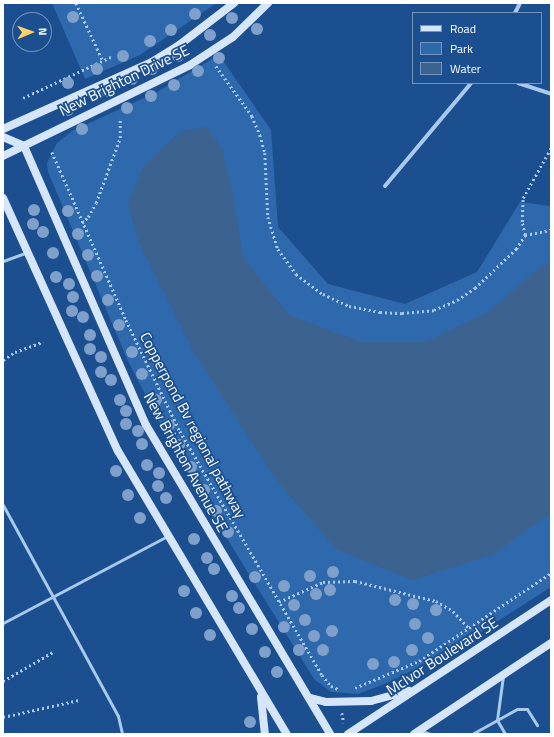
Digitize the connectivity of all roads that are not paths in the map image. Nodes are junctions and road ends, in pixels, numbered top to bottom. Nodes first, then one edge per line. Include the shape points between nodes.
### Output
1 (234, 3) edge
2 (268, 3) edge
3 (520, 3) edge
4 (516, 12) edge
5 (470, 84) edge
6 (521, 84) edge
7 (551, 94) edge
8 (3, 129) edge
9 (3, 137) edge
10 (24, 146) junction
11 (3, 156) edge
12 (385, 186) dead end
13 (3, 198) edge
14 (28, 252) junction
15 (3, 261) edge
16 (3, 505) edge
17 (168, 536) junction
18 (54, 596) junction
19 (551, 600) edge
20 (3, 623) edge
21 (551, 643) edge
22 (503, 675) junction
23 (417, 689) junction
24 (261, 694) junction
25 (310, 698) junction
26 (497, 720) junction
27 (537, 725) dead end
28 (417, 732) edge
29 (122, 734) edge
30 (265, 734) edge
31 (287, 734) edge
32 (330, 734) edge
33 (348, 734) edge
34 (430, 734) edge
35 (472, 734) edge
36 (504, 734) edge

1 - 8 street, New Brighton Drive SE via 178,46 152,62
2 - 10 street, New Brighton Drive SE via 233,37 190,65
3 - 4 street
5 - 12 street
6 - 7 street
9 - 10 street
10 - 11 street, New Brighton Drive SE
10 - 25 street, New Brighton Avenue SE via 146,425 258,617
13 - 14 street
14 - 15 lane
14 - 17 street via 118,451
16 - 18 lane
17 - 18 lane
17 - 24 street
18 - 20 lane
18 - 29 lane via 118,716
19 - 23 street, McIvor Boulevard SE
21 - 22 street
22 - 26 lane
22 - 28 street
23 - 25 street via 371,701 326,702
23 - 33 street, McIvor Boulevard SE
24 - 30 street
24 - 31 street
25 - 32 street, New Brighton Avenue SE
26 - 27 lane via 517,709 527,709
26 - 35 lane
26 - 36 lane
28 - 34 lane

